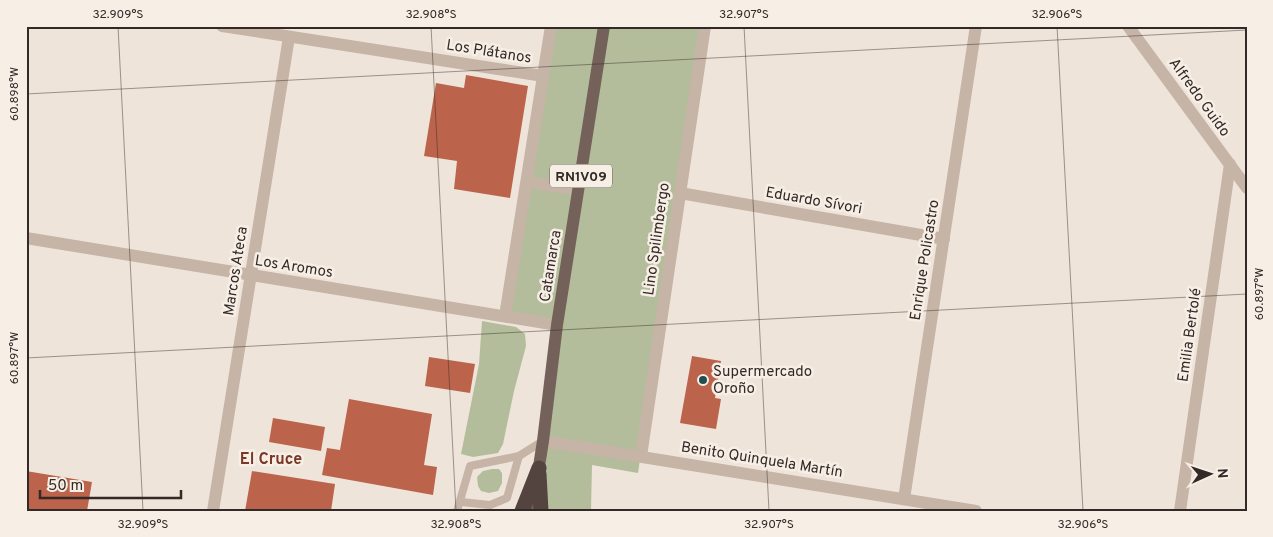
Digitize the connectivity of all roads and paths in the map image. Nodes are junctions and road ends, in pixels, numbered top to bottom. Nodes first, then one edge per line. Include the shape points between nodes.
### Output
1 (222, 26) edge
2 (551, 26) edge
3 (604, 26) edge
4 (705, 26) edge
5 (976, 26) edge
6 (1128, 26) edge
7 (289, 37) junction
8 (544, 76) junction
9 (1230, 164) junction
10 (527, 182) junction
11 (1247, 188) edge
12 (578, 190) junction
13 (680, 193) junction
14 (26, 238) edge
15 (944, 239) junction
16 (251, 275) junction
17 (505, 316) junction
18 (557, 325) junction
19 (543, 441) junction
20 (519, 456) junction
21 (641, 456) junction
22 (539, 468) junction
23 (904, 499) junction
24 (461, 502) junction
25 (213, 511) edge
26 (457, 511) edge
27 (522, 511) edge
28 (532, 511) edge
29 (541, 511) edge
30 (976, 511) edge
31 (1180, 511) edge

1 - 7 street, Los Plátanos
2 - 8 street
3 - 12 main road, Catamarca / RN1V09
4 - 13 street, Lino Spilimbergo
5 - 15 street, Enrique Policastro
6 - 9 street, Alfredo Guido
7 - 8 street, Los Plátanos
7 - 16 street, Marcos Ateca
8 - 10 street
9 - 11 street, Alfredo Guido
9 - 31 street, Emilia Bertolé
10 - 12 street
10 - 17 street
12 - 18 main road, Catamarca / RN1V09
13 - 15 street, Eduardo Sívori
13 - 21 street, Lino Spilimbergo
14 - 16 street, Los Aromos
15 - 23 street, Enrique Policastro
16 - 17 street, Los Aromos
16 - 25 street, Marcos Ateca
17 - 18 street, Los Aromos
18 - 19 main road, Catamarca / RN1V09
19 - 20 lane
19 - 21 street, Benito Quinquela Martín
19 - 22 main road, Catamarca / RN1V09
20 - 24 lane via 470,466
20 - 24 lane via 507,498 490,504
21 - 23 street, Benito Quinquela Martín
22 - 27 highway
22 - 28 main road, Catamarca / RN1V09
22 - 29 highway
23 - 30 street, Benito Quinquela Martín
24 - 26 lane

